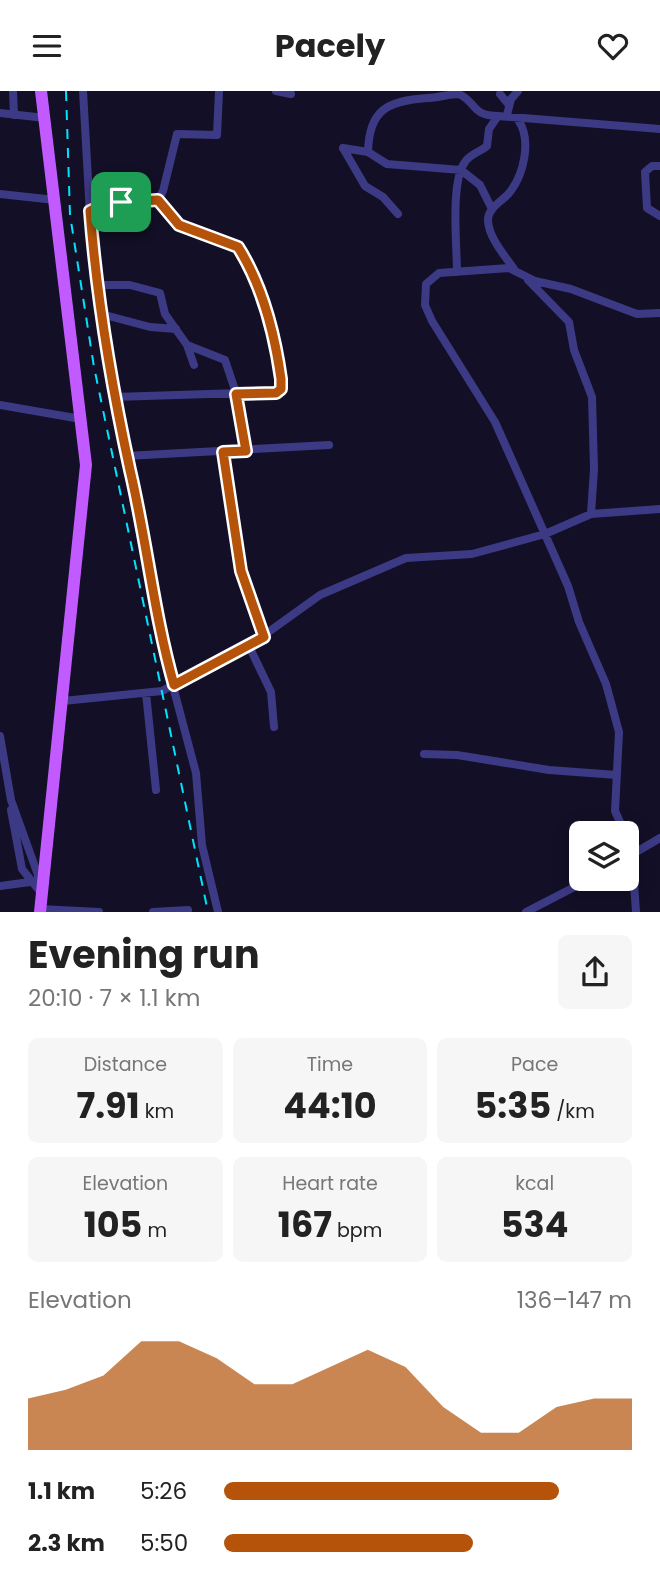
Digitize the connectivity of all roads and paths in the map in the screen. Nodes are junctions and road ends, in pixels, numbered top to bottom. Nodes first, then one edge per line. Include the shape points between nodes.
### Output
1 (13, 91) edge
2 (41, 91) edge
3 (83, 91) edge
4 (219, 91) edge
5 (276, 91) edge
6 (518, 91) edge
7 (291, 94) dead end
8 (500, 94) dead end
9 (509, 105) junction
10 (0, 113) edge
11 (15, 115) junction
12 (503, 116) junction
13 (45, 118) junction
14 (518, 120) junction
15 (660, 129) edge
16 (368, 152) junction
17 (660, 166) edge
18 (461, 170) junction
19 (0, 194) edge
20 (55, 200) junction
21 (158, 200) junction
22 (492, 209) junction
23 (90, 211) junction
24 (398, 214) dead end
25 (660, 216) edge
26 (514, 269) junction
27 (457, 272) junction
28 (523, 275) junction
29 (96, 285) junction
30 (660, 313) edge
31 (101, 314) junction
32 (176, 329) junction
33 (187, 345) junction
34 (194, 365) dead end
35 (236, 394) junction
36 (114, 397) junction
37 (0, 405) edge
38 (81, 419) junction
39 (329, 445) dead end
40 (246, 451) junction
41 (223, 452) junction
42 (127, 456) junction
43 (660, 509) edge
44 (591, 514) junction
45 (545, 534) junction
46 (264, 637) junction
47 (249, 646) junction
48 (174, 685) junction
49 (146, 693) junction
50 (63, 701) junction
51 (274, 727) dead end
52 (0, 736) edge
53 (424, 754) dead end
54 (617, 775) junction
55 (156, 789) dead end
56 (11, 800) junction
57 (620, 821) edge
58 (660, 838) edge
59 (639, 840) edge
60 (649, 844) junction
61 (639, 850) edge
62 (30, 882) junction
63 (0, 886) edge
64 (569, 890) edge
65 (633, 891) edge
66 (40, 902) edge
67 (188, 910) dead end
68 (99, 912) edge
69 (153, 912) edge
70 (218, 912) edge
71 (526, 912) edge
72 (636, 912) edge

1 - 11 street
2 - 13 main road
3 - 23 street
4 - 21 street via 217,135 177,134
5 - 7 street
6 - 9 street
8 - 9 street
9 - 12 street
10 - 11 street
11 - 13 street
12 - 14 street
12 - 16 street via 474,110 459,94 400,100 385,107 373,122
12 - 18 street via 489,129 487,146 465,160
13 - 20 main road
14 - 15 street
14 - 22 street via 525,131 522,167 510,192
16 - 18 street via 387,164
16 - 24 street via 343,148 365,186
17 - 25 street via 645,171 647,208
18 - 22 street via 480,185
18 - 27 street
19 - 20 street
20 - 38 main road
21 - 23 street via 107,203
21 - 35 street via 179,225 238,247 250,269 265,310 281,389
22 - 26 street via 490,231
23 - 29 street
26 - 27 street
26 - 28 street
27 - 45 street via 428,279 425,305 485,402
28 - 30 street via 637,314
28 - 44 street via 569,322 592,397
29 - 31 street
29 - 32 street via 130,285 160,293 165,314
31 - 32 street
31 - 36 street
32 - 33 street
33 - 34 street
33 - 35 street via 225,360
35 - 36 street
35 - 40 street
36 - 42 street
37 - 38 street
38 - 50 main road via 85,495
39 - 40 street
40 - 41 street
41 - 42 street
41 - 46 street via 241,571
42 - 48 street via 161,641
43 - 44 street
44 - 45 street
45 - 46 street via 472,554 406,558 320,595
45 - 54 street via 606,684 619,732
46 - 47 street
47 - 48 street
47 - 51 street via 271,692
48 - 49 street
48 - 70 street via 196,773 201,845
49 - 50 street
49 - 55 street
50 - 66 main road
52 - 56 street
53 - 54 street
54 - 57 street via 615,811
56 - 62 street via 20,861
56 - 66 street via 38,875
58 - 60 street
59 - 60 street
60 - 61 street
62 - 63 street
62 - 66 street
64 - 71 street
65 - 72 street
66 - 68 street
67 - 69 street

